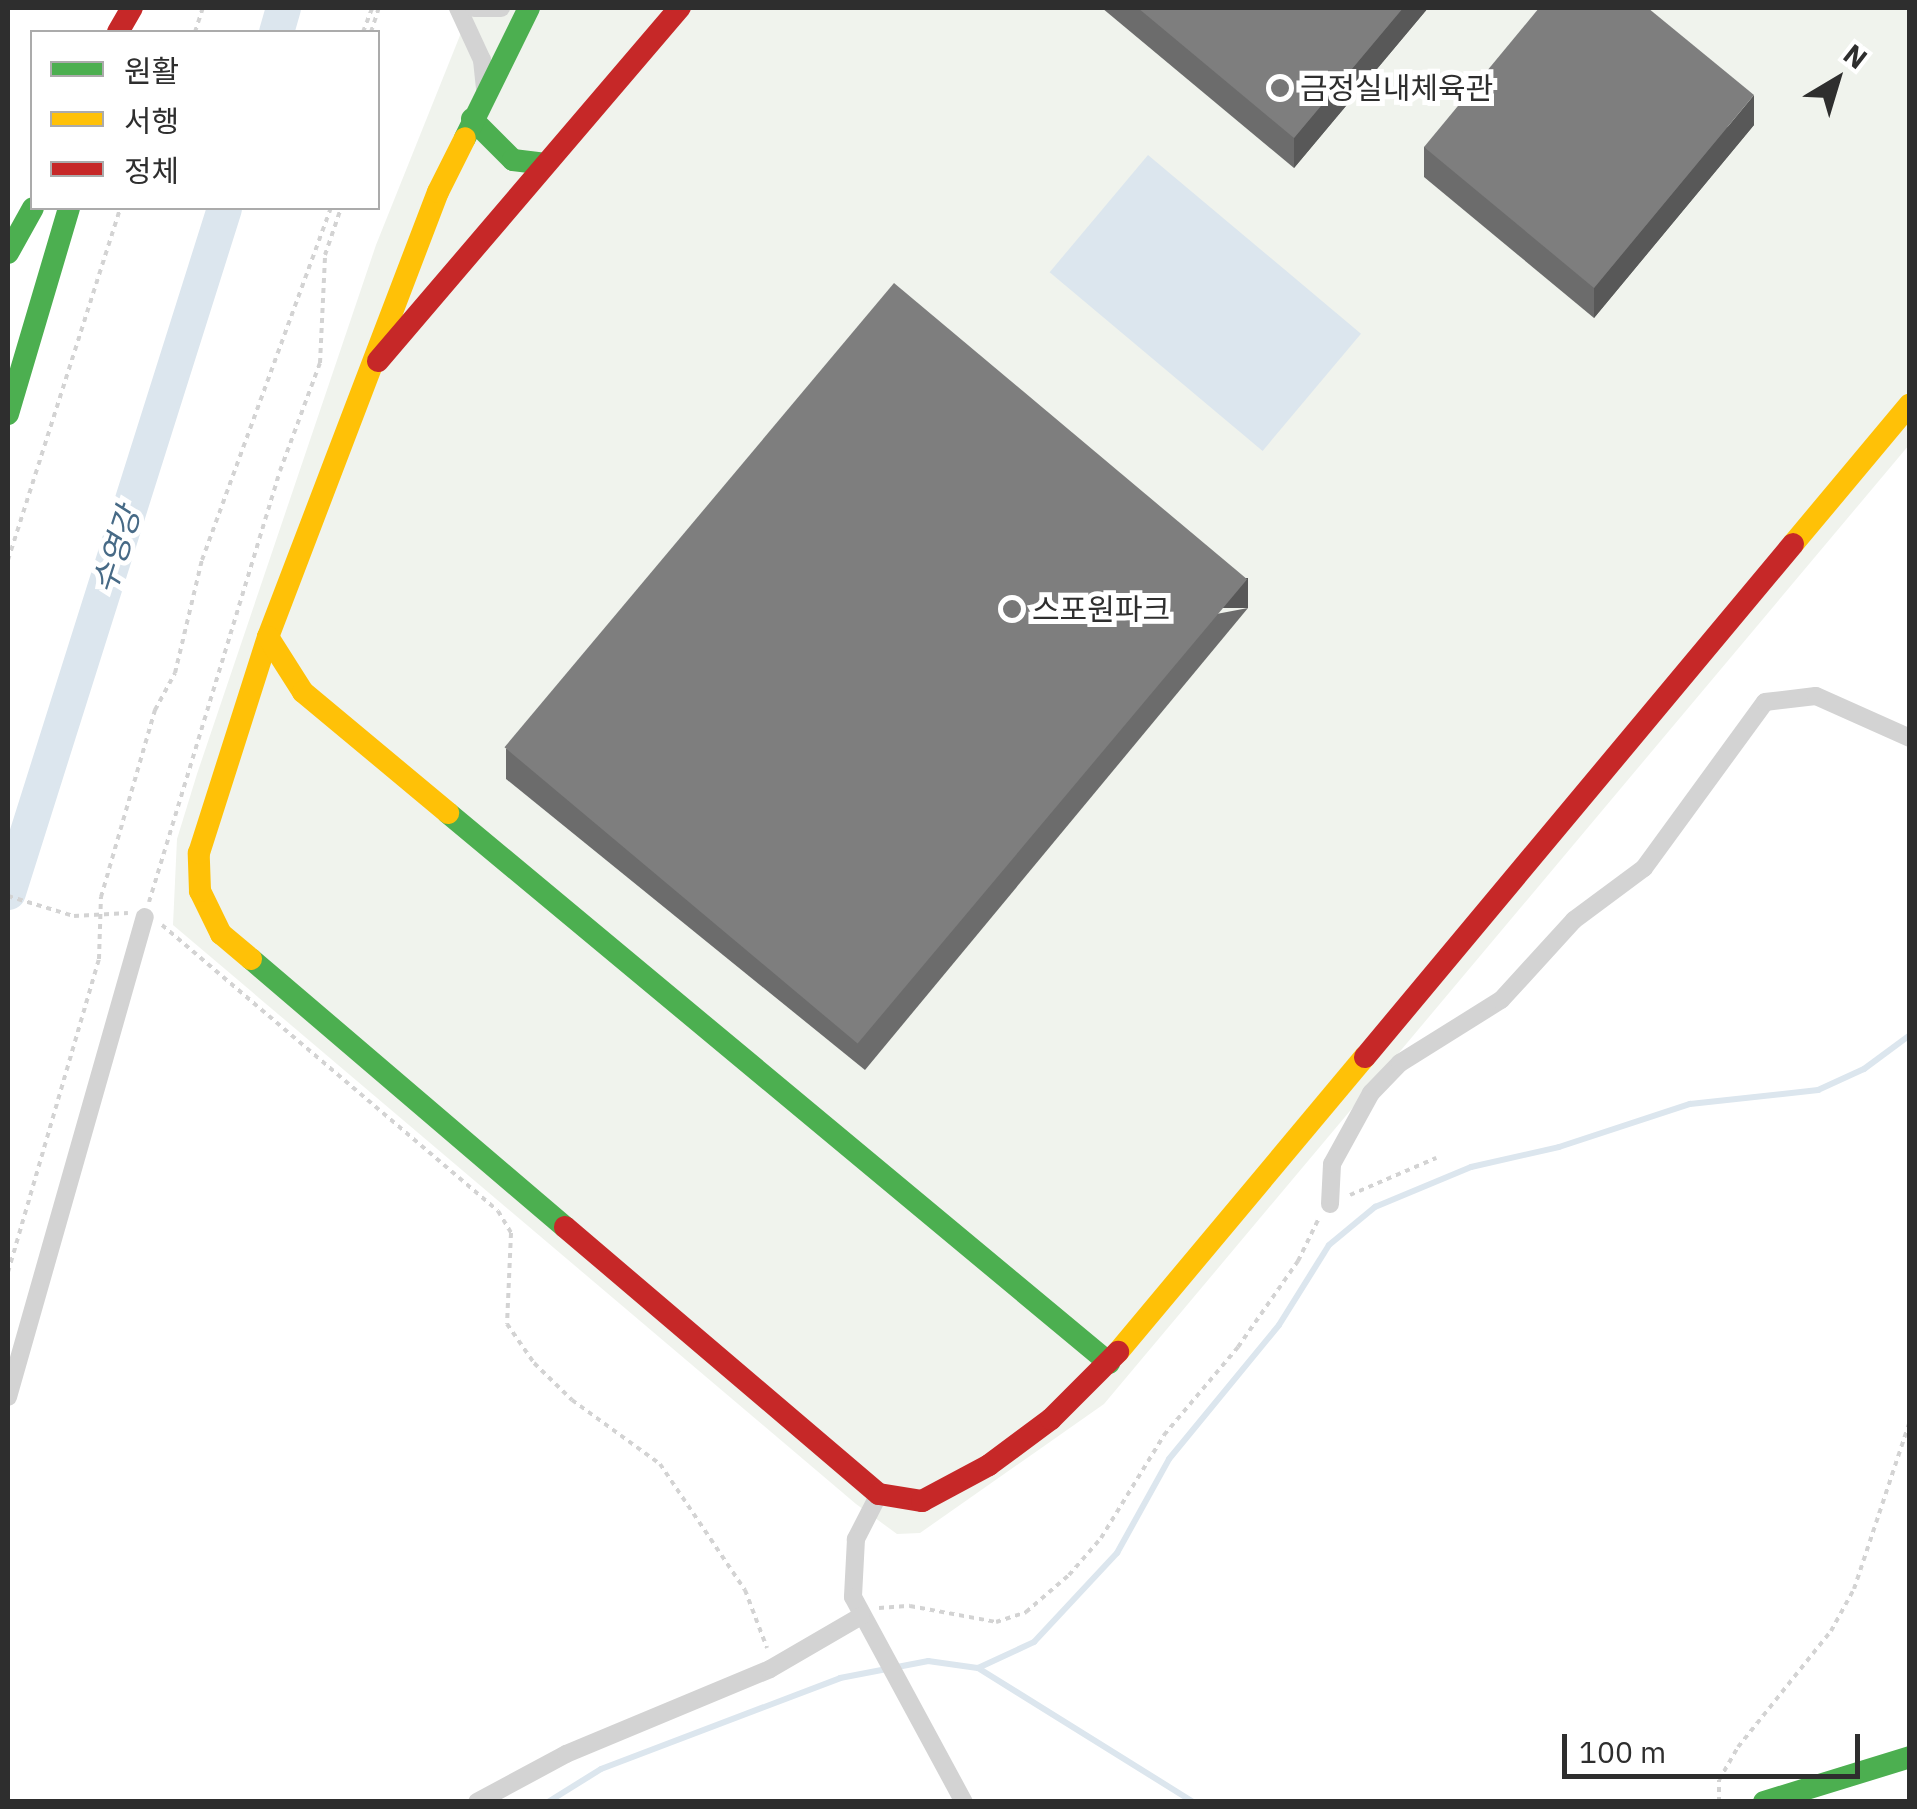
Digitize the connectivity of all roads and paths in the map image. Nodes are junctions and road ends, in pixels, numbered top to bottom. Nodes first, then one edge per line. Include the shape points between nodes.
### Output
1 (132, 8) edge
2 (458, 8) edge
3 (474, 8) edge
4 (501, 8) edge
5 (530, 8) edge
6 (674, 11) edge
7 (118, 30) edge
8 (486, 91) junction
9 (472, 119) junction
10 (544, 164) junction
11 (32, 210) edge
12 (68, 210) edge
13 (119, 210) edge
14 (330, 210) edge
15 (339, 210) edge
16 (8, 254) edge
17 (364, 378) junction
18 (1910, 404) edge
19 (8, 414) edge
20 (8, 560) edge
21 (268, 637) junction
22 (1910, 738) edge
23 (8, 896) edge
24 (98, 914) junction
25 (144, 921) junction
26 (1436, 1158) dead end
27 (1330, 1204) junction
28 (8, 1272) edge
29 (1109, 1363) junction
30 (8, 1397) edge
31 (1910, 1421) edge
32 (879, 1494) junction
33 (864, 1622) junction
34 (778, 1664) junction
35 (1910, 1757) edge
36 (476, 1802) edge
37 (964, 1802) edge
38 (1719, 1802) edge
39 (1764, 1802) edge

1 - 7 main road
2 - 8 street via 482,60
3 - 4 street
5 - 8 main road
6 - 10 main road
8 - 9 main road
9 - 10 main road via 513,160
9 - 17 main road
10 - 17 main road
11 - 16 main road
12 - 19 main road
13 - 20 path
14 - 24 path via 202,560 175,673 155,710
15 - 25 path via 325,255 320,364 280,471
17 - 21 main road
18 - 29 main road
21 - 29 main road via 303,692
21 - 32 main road via 199,853 200,891 221,934
22 - 27 street via 1816,696 1765,702 1644,868 1574,920 1501,1000 1400,1063 1371,1094 1332,1164
23 - 24 path via 74,916
24 - 25 path via 125,910
24 - 28 path via 99,958
25 - 30 street
25 - 34 path via 498,1211 511,1234 507,1324 534,1364 572,1400 660,1464 745,1590
26 - 27 path
27 - 33 path via 1248,1332 1164,1435 1101,1538 1068,1575 1026,1612 996,1622 910,1606 882,1607
29 - 32 main road via 1051,1419 989,1465 922,1501
31 - 38 path via 1854,1588 1831,1631 1738,1747 1719,1780
32 - 33 street via 856,1539 851,1573
33 - 34 street
33 - 37 street
34 - 36 street via 566,1754
35 - 39 main road

